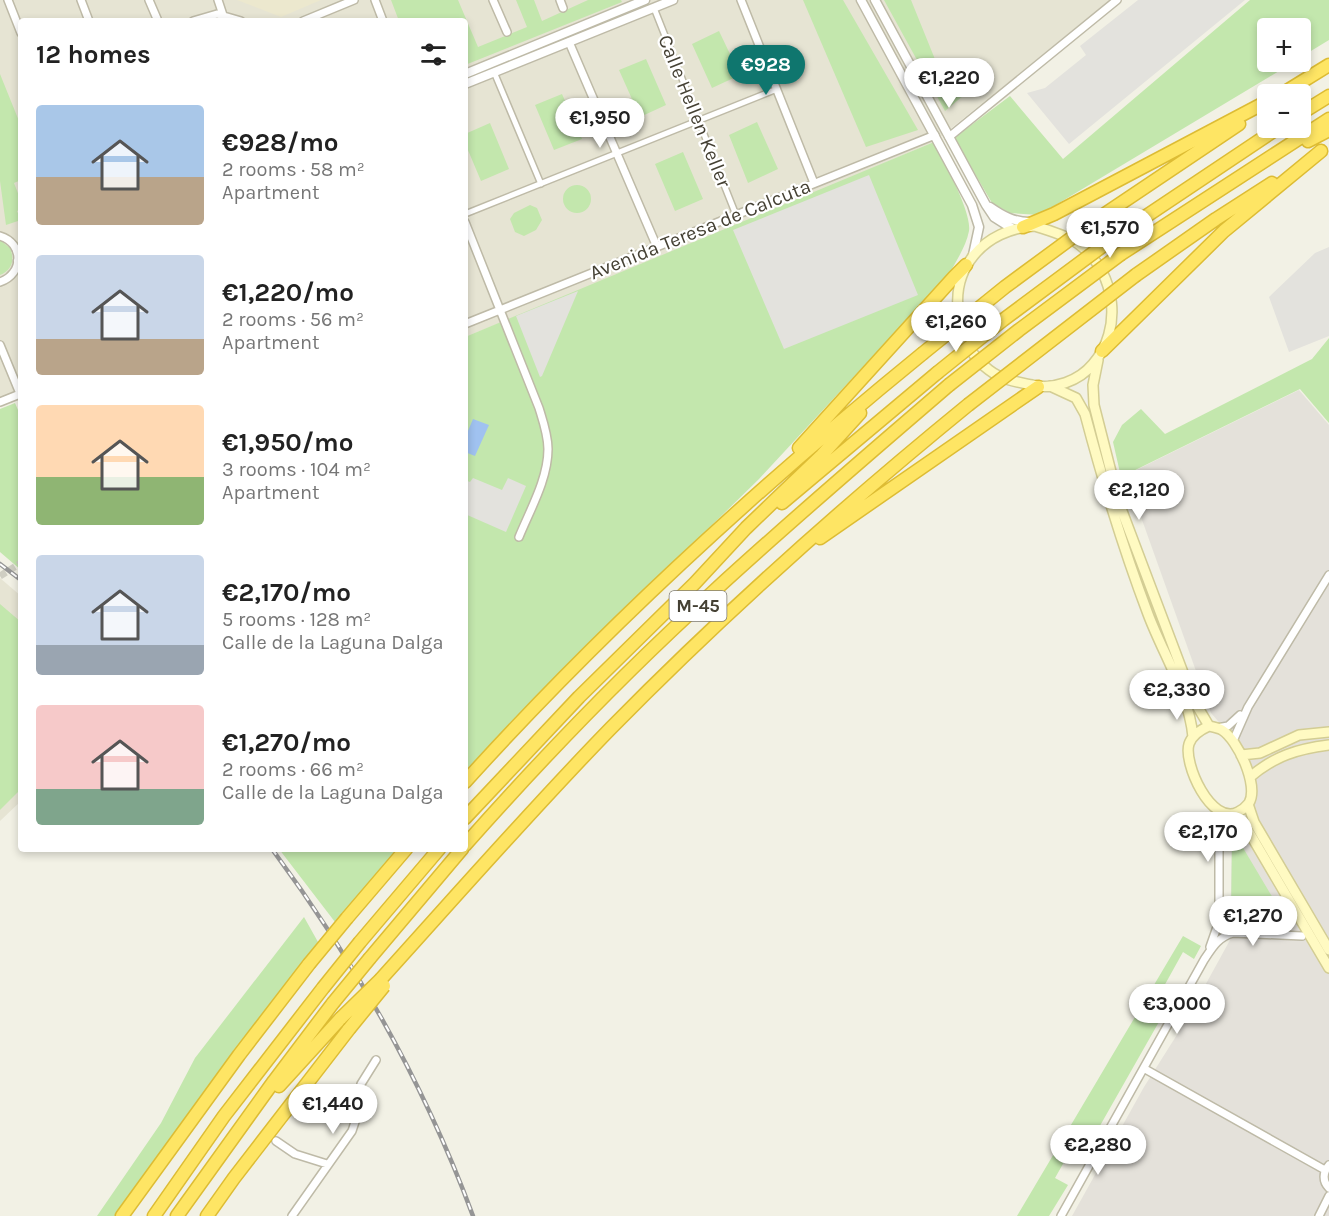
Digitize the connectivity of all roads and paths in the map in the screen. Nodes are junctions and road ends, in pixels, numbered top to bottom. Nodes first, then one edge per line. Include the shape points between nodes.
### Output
1 (8, 0) edge
2 (81, 0) edge
3 (149, 0) edge
4 (218, 0) edge
5 (354, 0) edge
6 (375, 0) edge
7 (493, 0) edge
8 (560, 0) edge
9 (645, 0) edge
10 (673, 0) edge
11 (741, 0) edge
12 (861, 0) edge
13 (874, 0) edge
14 (1117, 0) edge
15 (563, 8) dead end
16 (654, 8) junction
17 (223, 15) junction
18 (88, 18) edge
19 (157, 18) edge
20 (200, 18) edge
21 (232, 18) edge
22 (310, 18) edge
23 (382, 18) edge
24 (18, 25) edge
25 (507, 32) dead end
26 (569, 42) junction
27 (1329, 65) edge
28 (494, 72) junction
29 (468, 73) edge
30 (468, 83) edge
31 (1298, 84) edge
32 (777, 89) junction
33 (1329, 96) edge
34 (1311, 107) edge
35 (1257, 109) edge
36 (1257, 110) edge
37 (1329, 119) edge
38 (699, 120) junction
39 (1329, 130) edge
40 (935, 135) junction
41 (949, 137) junction
42 (1263, 138) edge
43 (1325, 149) edge
44 (615, 153) junction
45 (1269, 158) junction
46 (814, 183) junction
47 (541, 184) junction
48 (986, 205) junction
49 (468, 213) edge
50 (736, 214) junction
51 (1023, 226) junction
52 (468, 230) edge
53 (0, 236) edge
54 (657, 247) junction
55 (18, 248) edge
56 (970, 260) junction
57 (18, 264) edge
58 (0, 282) edge
59 (500, 310) junction
60 (468, 323) edge
61 (0, 345) edge
62 (1101, 353) junction
63 (891, 379) junction
64 (1044, 386) junction
65 (18, 388) edge
66 (18, 396) edge
67 (0, 402) edge
68 (764, 486) junction
69 (519, 537) dead end
70 (1328, 577) edge
71 (694, 583) junction
72 (760, 585) junction
73 (1248, 706) junction
74 (1213, 727) junction
75 (1329, 732) edge
76 (1193, 737) junction
77 (1233, 741) junction
78 (1329, 745) edge
79 (1240, 755) junction
80 (1250, 777) junction
81 (468, 779) edge
82 (1248, 804) junction
83 (1219, 813) junction
84 (1234, 814) junction
85 (468, 815) edge
86 (468, 842) edge
87 (403, 852) edge
88 (436, 852) edge
89 (459, 852) edge
90 (1302, 936) dead end
91 (1329, 950) edge
92 (1204, 960) junction
93 (1329, 968) edge
94 (382, 982) junction
95 (376, 1060) dead end
96 (1145, 1069) junction
97 (276, 1141) dead end
98 (202, 1147) junction
99 (327, 1164) junction
100 (213, 1165) junction
101 (1327, 1168) edge
102 (1329, 1188) edge
103 (1329, 1196) edge
104 (122, 1216) edge
105 (144, 1216) edge
106 (154, 1216) edge
107 (177, 1216) edge
108 (207, 1216) edge
109 (292, 1216) edge
110 (1060, 1216) edge
111 (1319, 1216) edge

1 - 24 street
2 - 18 street
3 - 19 street
4 - 17 street
5 - 22 street
6 - 23 street
7 - 25 street
8 - 15 street
9 - 29 street
10 - 16 street
11 - 32 street
12 - 40 street
13 - 41 street
14 - 41 street
16 - 26 street
16 - 38 street, Calle Hellen Keller
17 - 20 street
17 - 21 street
26 - 28 street
26 - 44 street
27 - 31 highway
28 - 30 street
28 - 47 street
32 - 38 street
32 - 46 street
33 - 34 highway
35 - 51 highway via 1065,209
36 - 63 highway, bridge via 1096,220
37 - 45 highway, M-45
38 - 44 street
38 - 50 street, Calle Hellen Keller
39 - 45 highway via 1287,153
40 - 46 street, Avenida Teresa de Calcuta
40 - 56 street via 976,215 978,236
41 - 48 street
42 - 71 highway, M-45, bridge via 1112,239 1003,320 783,503
43 - 62 highway via 1224,231
43 - 72 highway, bridge via 1136,275 893,466
44 - 47 street
44 - 54 street
45 - 86 highway, M-45, bridge via 1120,254 949,385 710,594 596,705
46 - 50 street, Avenida Teresa de Calcuta
47 - 49 street
48 - 51 street
48 - 51 street via 994,217
50 - 54 street, Avenida Teresa de Calcuta
51 - 56 main road via 991,239
51 - 62 main road via 1056,233 1080,245 1096,261 1108,282 1112,309 1111,329
52 - 59 street
53 - 55 street
54 - 59 street, Avenida Teresa de Calcuta
56 - 64 main road via 958,285 957,311 963,337 973,355 1009,381
56 - 68 highway
57 - 58 street via 12,275
59 - 60 street, Avenida Teresa de Calcuta
59 - 69 street via 539,408 548,448 544,472
61 - 65 street
62 - 64 main road via 1077,377
62 - 74 main road via 1093,385 1094,405 1119,503 1193,699
63 - 68 highway
63 - 71 highway via 822,455
64 - 72 highway via 819,539
64 - 76 main road via 1076,398 1085,414 1121,540 1184,699
66 - 67 street
68 - 81 highway via 560,680
70 - 73 street
71 - 85 highway, M-45
72 - 94 highway via 537,806
73 - 74 street via 1233,722
73 - 77 street
74 - 76 main road via 1200,730
74 - 77 main road via 1222,729
75 - 79 main road via 1299,735 1260,753
76 - 83 main road via 1188,754 1192,769
77 - 79 main road
78 - 80 main road via 1299,749 1267,763
79 - 80 main road
80 - 82 main road via 1253,792
82 - 84 main road
82 - 91 main road via 1254,822
83 - 84 main road
83 - 92 street via 1218,927
84 - 93 main road via 1246,826
87 - 104 highway, bridge via 239,1054
88 - 98 highway, bridge via 323,988
89 - 100 highway, bridge via 333,1003
90 - 92 street via 1233,933 1216,942
92 - 96 street
94 - 100 highway, bridge via 341,1018
94 - 108 highway, bridge
95 - 99 street via 361,1084 352,1131
96 - 101 street
96 - 110 street
97 - 99 street via 295,1154
98 - 105 highway
98 - 106 highway
99 - 109 street
100 - 107 highway
101 - 102 street via 1324,1178
103 - 111 street

